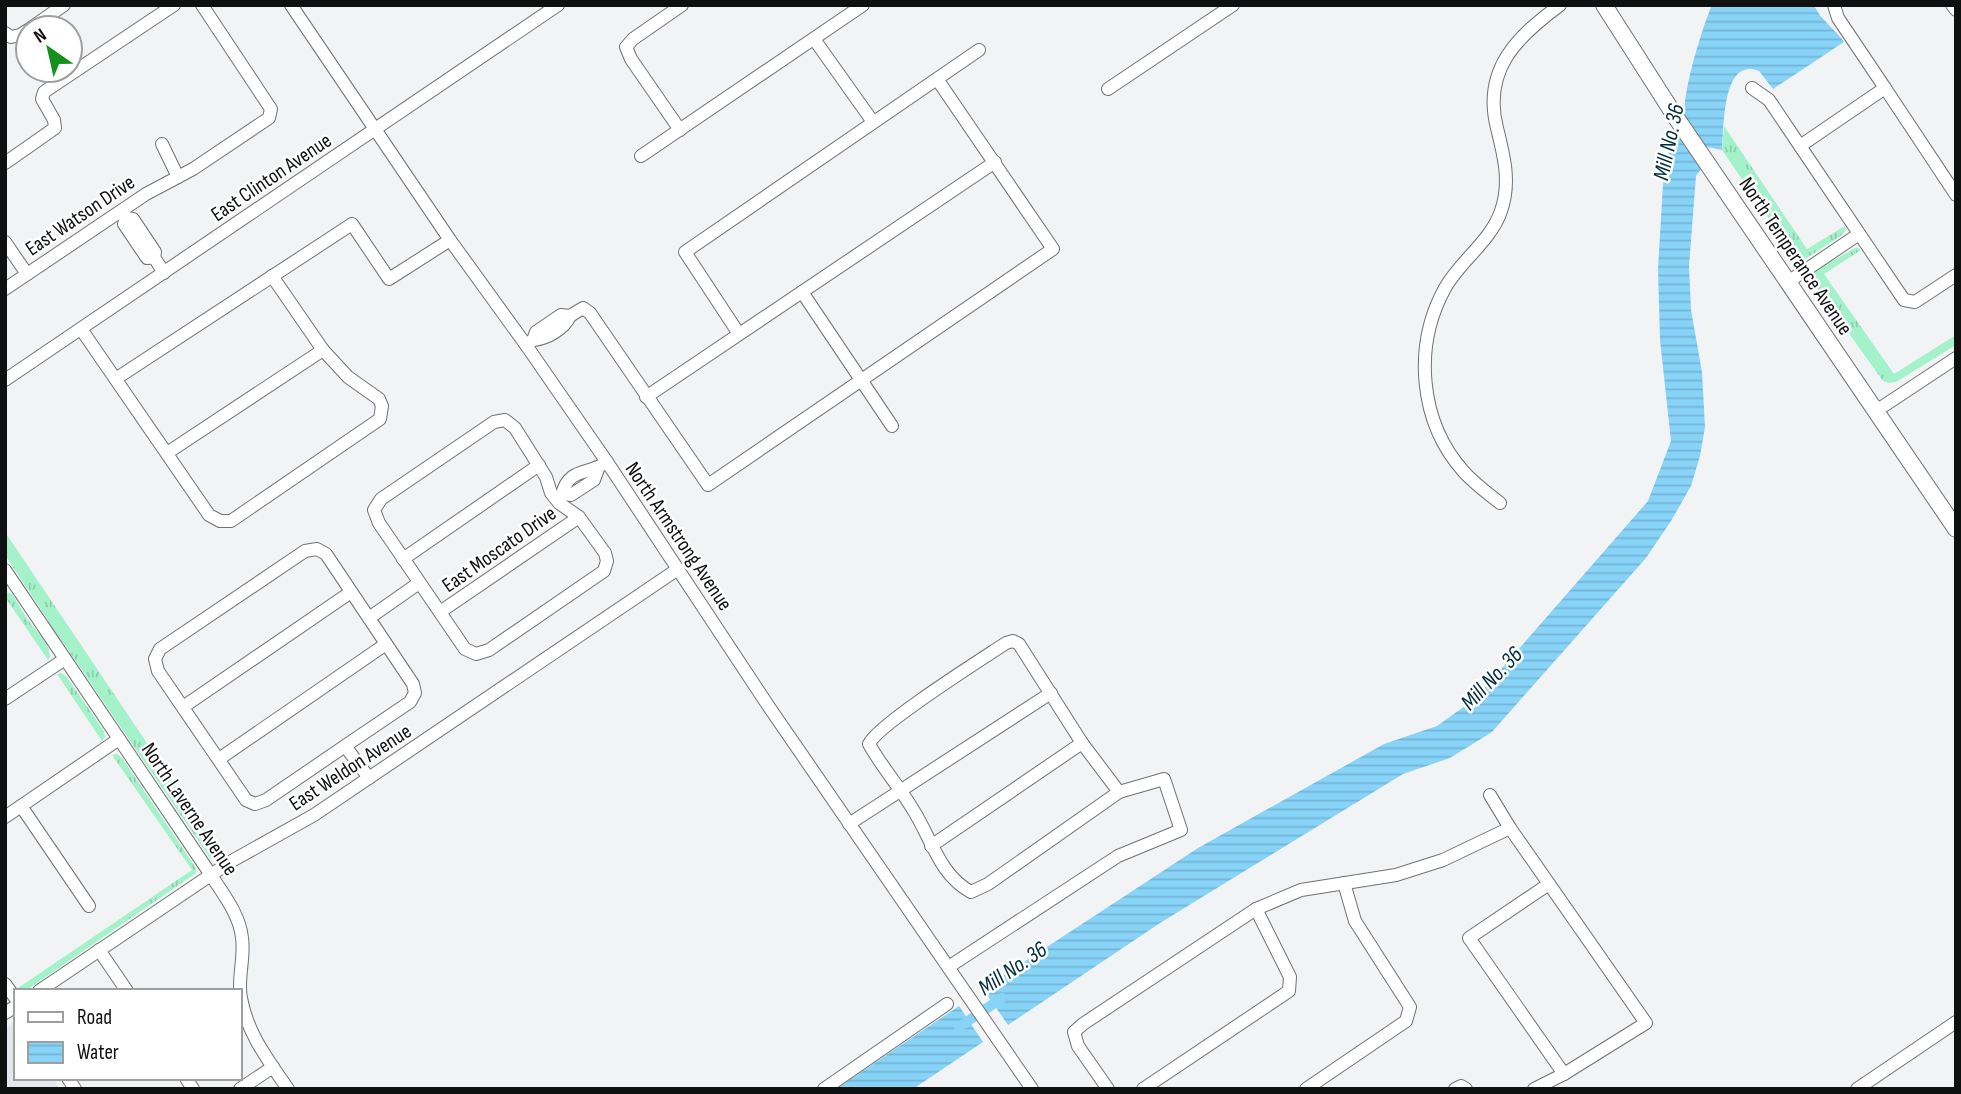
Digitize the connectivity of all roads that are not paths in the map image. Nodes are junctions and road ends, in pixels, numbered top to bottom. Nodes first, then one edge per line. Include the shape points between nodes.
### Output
1 (174, 5) edge
2 (202, 5) edge
3 (292, 5) edge
4 (558, 5) edge
5 (682, 5) edge
6 (863, 5) edge
7 (1233, 5) edge
8 (1560, 5) edge
9 (1604, 5) edge
10 (1834, 5) edge
11 (1952, 5) edge
12 (1956, 10) edge
13 (814, 38) junction
14 (979, 50) dead end
15 (937, 79) junction
16 (1752, 88) dead end
17 (1885, 88) junction
18 (1108, 89) dead end
19 (873, 122) junction
20 (375, 129) junction
21 (680, 130) junction
22 (162, 144) dead end
23 (1800, 146) junction
24 (641, 156) dead end
25 (995, 162) junction
26 (5, 163) edge
27 (178, 177) junction
28 (1956, 195) edge
29 (123, 214) junction
30 (1859, 234) junction
31 (450, 240) junction
32 (5, 243) edge
33 (164, 273) junction
34 (27, 274) junction
35 (1956, 275) edge
36 (272, 276) junction
37 (1787, 282) junction
38 (5, 289) edge
39 (802, 292) junction
40 (81, 329) junction
41 (739, 334) junction
42 (530, 343) junction
43 (323, 350) junction
44 (1956, 358) edge
45 (117, 378) junction
46 (5, 380) edge
47 (861, 380) junction
48 (646, 397) junction
49 (1876, 411) junction
50 (892, 426) dead end
51 (167, 453) junction
52 (539, 465) junction
53 (603, 466) junction
54 (571, 479) junction
55 (579, 490) junction
56 (559, 496) junction
57 (1500, 503) dead end
58 (579, 517) junction
59 (1956, 529) edge
60 (403, 559) junction
61 (678, 569) junction
62 (7, 577) edge
63 (419, 583) junction
64 (351, 592) junction
65 (440, 612) junction
66 (369, 618) junction
67 (386, 644) junction
68 (65, 659) junction
69 (1051, 693) junction
70 (5, 699) edge
71 (183, 707) junction
72 (119, 739) junction
73 (1082, 743) junction
74 (345, 746) junction
75 (219, 760) junction
76 (369, 778) junction
77 (900, 789) junction
78 (1119, 792) junction
79 (1490, 795) dead end
80 (21, 806) junction
81 (5, 817) edge
82 (849, 824) junction
83 (1510, 828) junction
84 (931, 846) junction
85 (211, 875) junction
86 (1344, 883) junction
87 (1549, 884) junction
88 (89, 906) dead end
89 (1256, 909) junction
90 (99, 950) junction
91 (950, 966) junction
92 (42, 989) edge
93 (126, 989) edge
94 (240, 989) edge
95 (242, 1002) edge
96 (947, 1004) dead end
97 (1956, 1022) edge
98 (272, 1067) junction
99 (1564, 1074) junction
100 (240, 1089) edge
101 (288, 1089) edge
102 (824, 1089) edge
103 (1032, 1089) edge
104 (1108, 1089) edge
105 (1143, 1089) edge
106 (1306, 1089) edge
107 (1454, 1089) edge
108 (1466, 1089) edge
109 (1534, 1089) edge
110 (1857, 1089) edge

1 - 26 street via 44,92 42,99 55,128
2 - 27 street, East Watson Drive via 271,109 270,118
3 - 20 street, North Armstrong Avenue
4 - 20 street, East Clinton Avenue
5 - 21 street via 626,47
6 - 13 street
7 - 18 street
8 - 57 street via 1525,33 1503,61 1495,90 1507,174 1501,212 1445,287 1428,332 1426,394 1441,438 1463,471
9 - 37 main road, North Temperance Avenue
10 - 17 street
11 - 12 street
13 - 19 street
13 - 21 street
14 - 15 street
15 - 19 street
15 - 25 street
16 - 23 street via 1769,100
17 - 23 street
17 - 28 street
19 - 41 street via 685,252
20 - 31 street, North Armstrong Avenue
20 - 33 street, East Clinton Avenue
21 - 24 street
22 - 27 street
23 - 30 street
25 - 39 street
25 - 47 street via 1053,249
27 - 29 street, East Watson Drive via 152,190
29 - 33 street via 133,219
29 - 34 street, East Watson Drive
30 - 35 street via 1909,302
30 - 37 street
31 - 36 street via 389,279 352,224
31 - 42 street, North Armstrong Avenue
32 - 34 street
33 - 40 street, East Clinton Avenue
34 - 38 street, East Watson Drive
36 - 43 street
36 - 45 street
37 - 49 main road, North Temperance Avenue
39 - 41 street
39 - 47 street
40 - 45 street
40 - 46 street, East Clinton Avenue
41 - 48 street
42 - 48 street via 536,332 561,315 583,309
42 - 53 street, North Armstrong Avenue
43 - 51 street
43 - 51 street via 348,377 379,399 380,419 231,521 209,515
44 - 49 street
45 - 51 street
47 - 48 street via 708,485
47 - 50 street
49 - 59 main road, North Temperance Avenue
52 - 56 street
52 - 60 street
52 - 60 street via 515,428 505,420 494,422 381,499 374,510
53 - 54 street via 585,469
53 - 55 street via 594,480
53 - 61 street, North Armstrong Avenue
54 - 55 street
54 - 56 street
55 - 56 street
56 - 58 street via 559,503
58 - 65 street, East Moscato Drive
58 - 65 street via 605,553 604,571 476,654 466,649
60 - 63 street
61 - 76 street, East Weldon Avenue
61 - 82 street, North Armstrong Avenue
62 - 68 street, North Laverne Avenue
63 - 65 street
63 - 66 street
64 - 66 street
64 - 71 street
64 - 71 street via 326,554 317,548 306,551 160,649 155,659 158,671
66 - 67 street
67 - 74 street via 415,693 411,702
67 - 75 street
68 - 70 street
68 - 72 street, North Laverne Avenue
69 - 73 street
69 - 77 street
69 - 77 street via 1019,643 1006,643 872,736 869,744
71 - 75 street
72 - 80 street
72 - 85 street, North Laverne Avenue
73 - 78 street
73 - 84 street
74 - 75 street via 255,804 246,800
74 - 76 street
76 - 85 street, East Weldon Avenue
77 - 82 street
77 - 84 street
78 - 84 street via 971,892 952,878
78 - 91 street via 1164,779 1181,830 1118,856
79 - 83 street
80 - 81 street
80 - 88 street
82 - 91 street, North Armstrong Avenue
83 - 86 street via 1443,860 1396,875
83 - 87 street
85 - 90 street, East Weldon Avenue
85 - 94 street, North Laverne Avenue via 237,918 242,937
86 - 89 street via 1301,890
86 - 106 street via 1355,921 1410,1007 1406,1021
87 - 99 street via 1469,938
87 - 99 street via 1646,1023
89 - 104 street via 1074,1032 1078,1046
89 - 105 street via 1290,977 1289,991
90 - 92 street, East Weldon Avenue
90 - 93 street
91 - 103 street, North Armstrong Avenue
95 - 98 street, North Laverne Avenue via 255,1041
96 - 102 street
97 - 110 street
98 - 100 street
98 - 101 street, North Laverne Avenue
99 - 109 street
107 - 108 street

